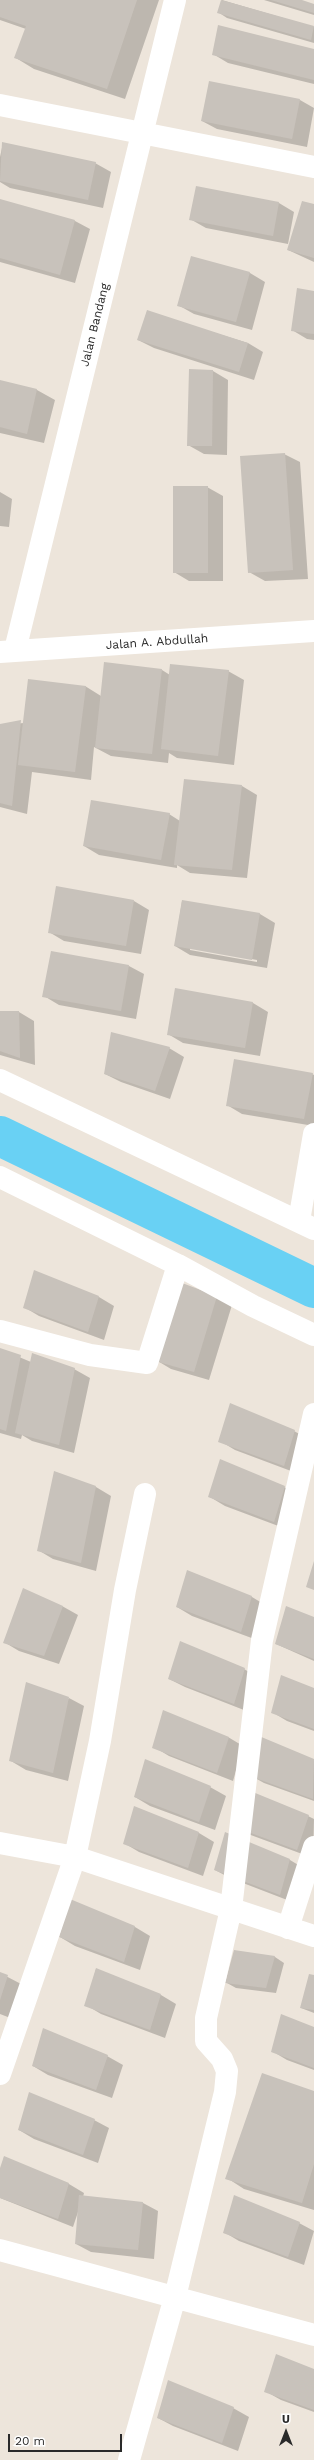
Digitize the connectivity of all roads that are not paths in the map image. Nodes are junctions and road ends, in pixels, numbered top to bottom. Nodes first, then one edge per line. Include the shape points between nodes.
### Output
1 (175, 0) edge
2 (0, 105) edge
3 (144, 133) junction
4 (314, 167) edge
5 (314, 631) edge
6 (8, 651) edge
7 (0, 1080) edge
8 (314, 1134) edge
9 (0, 1178) edge
10 (307, 1225) edge
11 (178, 1265) junction
12 (0, 1330) edge
13 (314, 1335) edge
14 (314, 1414) edge
15 (145, 1494) dead end
16 (0, 1843) edge
17 (314, 1847) edge
18 (75, 1857) junction
19 (231, 1909) junction
20 (288, 1928) junction
21 (314, 1936) edge
22 (0, 2074) edge
23 (0, 2250) edge
24 (175, 2297) junction
25 (314, 2335) edge
26 (129, 2460) edge

1 - 3 street, Jalan Bandang
2 - 3 street
3 - 4 street
3 - 6 street, Jalan Bandang
5 - 6 street, Jalan A. Abdullah
7 - 10 street
8 - 10 street
9 - 11 street
11 - 12 street via 147,1363 90,1355
11 - 13 street
14 - 19 street via 262,1640
15 - 18 street via 125,1590 100,1741
16 - 18 street
17 - 20 street
18 - 19 street
18 - 22 street
19 - 20 street
19 - 24 street via 206,2018 205,2035 206,2041 222,2059 227,2071 225,2092
20 - 21 street
23 - 24 street
24 - 25 street
24 - 26 street

